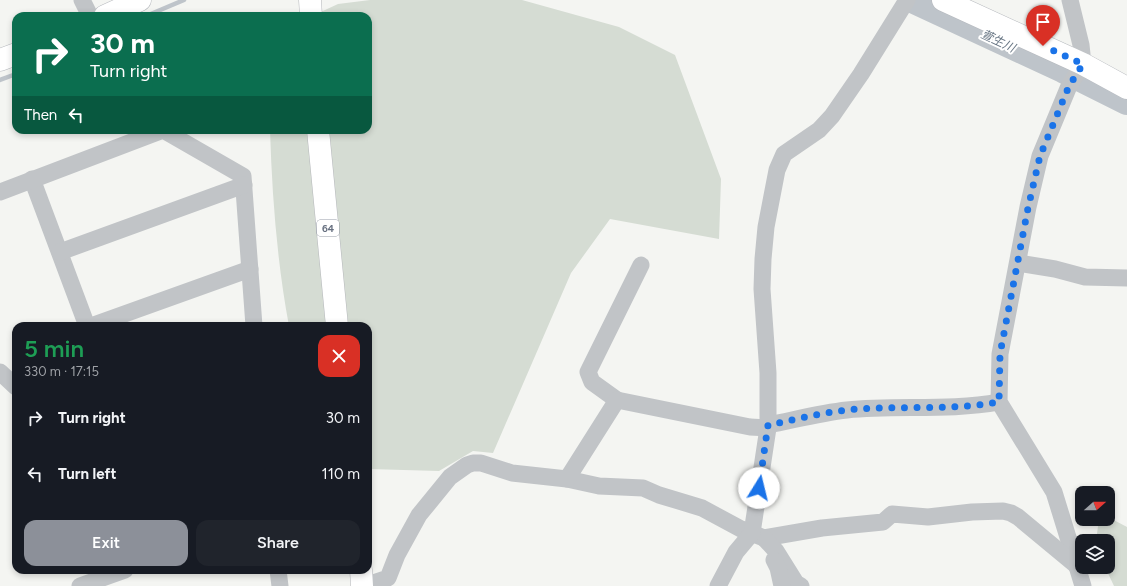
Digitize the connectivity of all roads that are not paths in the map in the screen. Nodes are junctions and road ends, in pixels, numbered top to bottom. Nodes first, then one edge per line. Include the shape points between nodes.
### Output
1 (82, 0) edge
2 (140, 0) edge
3 (310, 0) edge
4 (1070, 0) edge
5 (948, 1) edge
6 (905, 3) edge
7 (88, 12) edge
8 (114, 12) edge
9 (311, 12) edge
10 (12, 56) edge
11 (0, 60) edge
12 (1081, 67) junction
13 (1127, 88) edge
14 (152, 134) edge
15 (170, 134) edge
16 (318, 134) edge
17 (32, 179) junction
18 (244, 186) junction
19 (0, 192) edge
20 (60, 252) junction
21 (1018, 263) junction
22 (641, 265) dead end
23 (250, 269) junction
24 (1127, 278) edge
25 (86, 322) edge
26 (103, 322) edge
27 (254, 322) edge
28 (337, 322) edge
29 (0, 372) edge
30 (12, 383) edge
31 (617, 400) junction
32 (999, 402) junction
33 (768, 426) junction
34 (567, 479) junction
35 (758, 536) junction
36 (1075, 560) edge
37 (1075, 564) edge
38 (1075, 571) edge
39 (278, 574) edge
40 (361, 574) edge
41 (1079, 574) edge
42 (116, 575) edge
43 (393, 582) edge
44 (80, 586) edge
45 (280, 586) edge
46 (363, 586) edge
47 (718, 586) edge
48 (782, 586) edge
49 (801, 586) edge
50 (1069, 586) edge
51 (1083, 586) edge

1 - 7 street
2 - 8 street
3 - 9 street
4 - 12 street via 1081,45
5 - 12 street
6 - 33 street via 862,74 832,116 819,130 784,154 777,170 766,227 763,259
10 - 11 street
12 - 13 street
12 - 21 street via 1069,86 1040,156
14 - 17 street
15 - 18 street via 243,176
16 - 28 street, 64
17 - 19 street
17 - 20 street
18 - 20 street
18 - 23 street
20 - 25 street
21 - 24 street via 1085,277
21 - 32 street via 1000,354
22 - 31 street via 588,372 592,382
23 - 26 street
23 - 27 street
29 - 30 street
31 - 33 street via 750,427
31 - 34 street
32 - 33 street via 943,408 846,410
32 - 36 street via 1054,492
33 - 35 street
34 - 35 street via 599,486 643,488 702,508
34 - 43 street via 512,473 481,463 467,465 450,477 419,514 397,555
35 - 37 street via 883,522 892,514 928,517 1003,511 1018,517
35 - 47 street via 736,552
35 - 48 street via 778,568
35 - 49 street via 776,551 796,583
38 - 50 street
39 - 45 street
40 - 46 street
41 - 51 street
42 - 44 street
43 - 46 street

